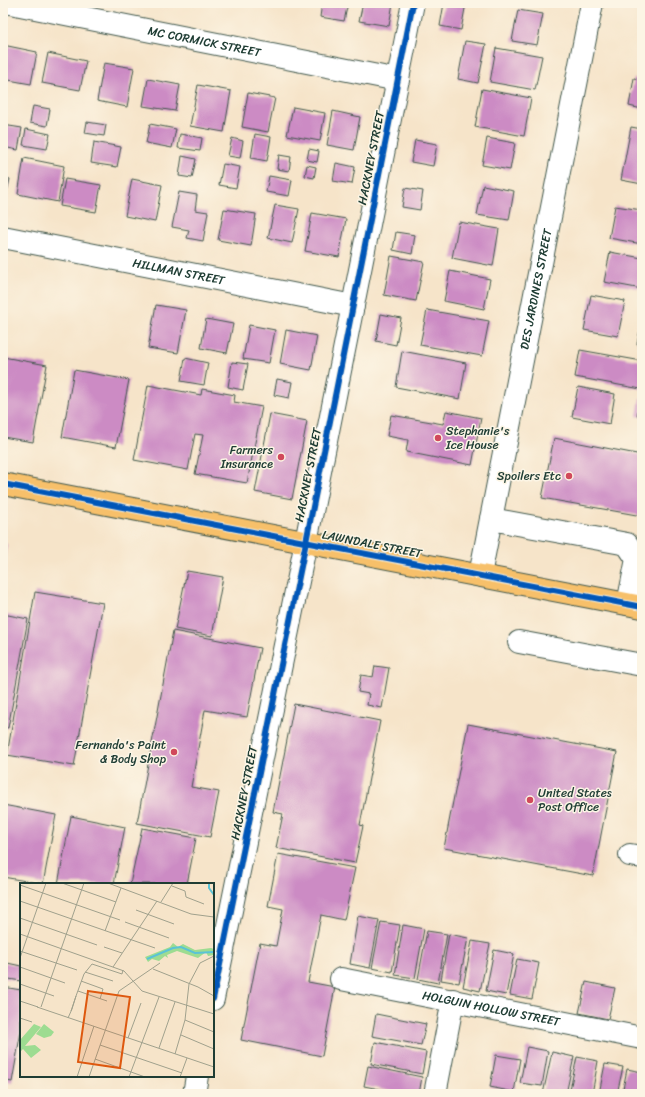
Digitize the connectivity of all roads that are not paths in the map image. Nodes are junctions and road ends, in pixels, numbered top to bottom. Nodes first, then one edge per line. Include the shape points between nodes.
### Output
1 (10, 3) edge
2 (413, 3) edge
3 (592, 3) edge
4 (398, 80) junction
5 (3, 237) edge
6 (353, 306) junction
7 (3, 484) edge
8 (491, 519) junction
9 (306, 542) junction
10 (480, 576) junction
11 (635, 605) edge
12 (519, 642) dead end
13 (642, 665) edge
14 (341, 979) dead end
15 (214, 994) edge
16 (452, 1000) junction
17 (642, 1038) edge
18 (197, 1077) edge
19 (194, 1094) edge
20 (435, 1094) edge

1 - 4 street, MC CORMICK STREET
2 - 4 street, HACKNEY STREET
3 - 8 street, DES JARDINES STREET
4 - 6 street, HACKNEY STREET
5 - 6 street, HILLMAN STREET
6 - 9 street, HACKNEY STREET
7 - 9 main road, LAWNDALE STREET
8 - 10 street, DES JARDINES STREET
8 - 11 street via 627,544 636,558
9 - 10 main road, LAWNDALE STREET
9 - 15 street, HACKNEY STREET
10 - 11 main road, LAWNDALE STREET
12 - 13 street
14 - 16 street, HOLGUIN HOLLOW STREET
16 - 17 street, HOLGUIN HOLLOW STREET
16 - 20 street
18 - 19 street

